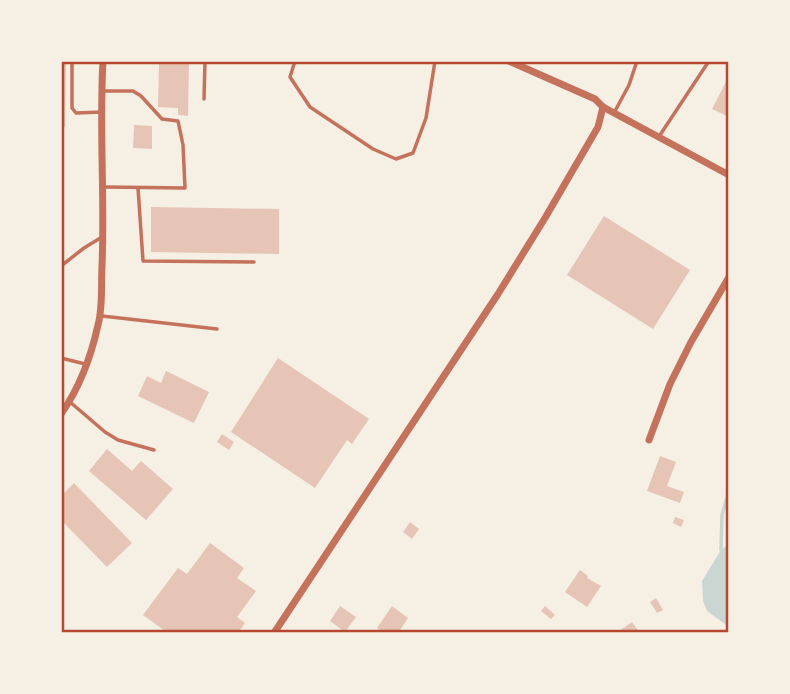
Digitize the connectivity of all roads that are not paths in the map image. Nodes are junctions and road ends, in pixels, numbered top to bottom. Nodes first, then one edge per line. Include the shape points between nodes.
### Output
1 (72, 61) edge
2 (103, 61) edge
3 (205, 61) edge
4 (295, 61) edge
5 (435, 61) edge
6 (509, 61) edge
7 (637, 61) edge
8 (709, 61) edge
9 (102, 91) junction
10 (204, 99) dead end
11 (603, 107) junction
12 (102, 112) junction
13 (614, 113) junction
14 (659, 137) junction
15 (729, 175) edge
16 (103, 187) junction
17 (138, 188) junction
18 (103, 237) junction
19 (254, 262) dead end
20 (61, 266) edge
21 (729, 277) edge
22 (100, 316) junction
23 (217, 329) dead end
24 (61, 358) edge
25 (87, 365) junction
26 (69, 402) junction
27 (61, 414) edge
28 (649, 440) dead end
29 (154, 450) dead end
30 (274, 633) edge

1 - 12 lane via 72,108 76,113
2 - 9 street
3 - 10 lane
4 - 5 lane via 290,77 310,107 396,159 413,153 426,118
6 - 11 street via 595,99
7 - 13 lane
8 - 14 lane
9 - 12 street
9 - 17 lane via 133,91 162,119 178,121 185,188
11 - 13 street
11 - 30 street via 598,127 498,294
12 - 16 street
13 - 14 street
14 - 15 street
16 - 17 lane
16 - 18 street
17 - 19 lane via 143,261
18 - 20 lane
18 - 22 street
21 - 28 street via 670,384
22 - 23 lane
22 - 25 street
24 - 25 lane
25 - 26 street
26 - 27 street
26 - 29 lane via 118,440

